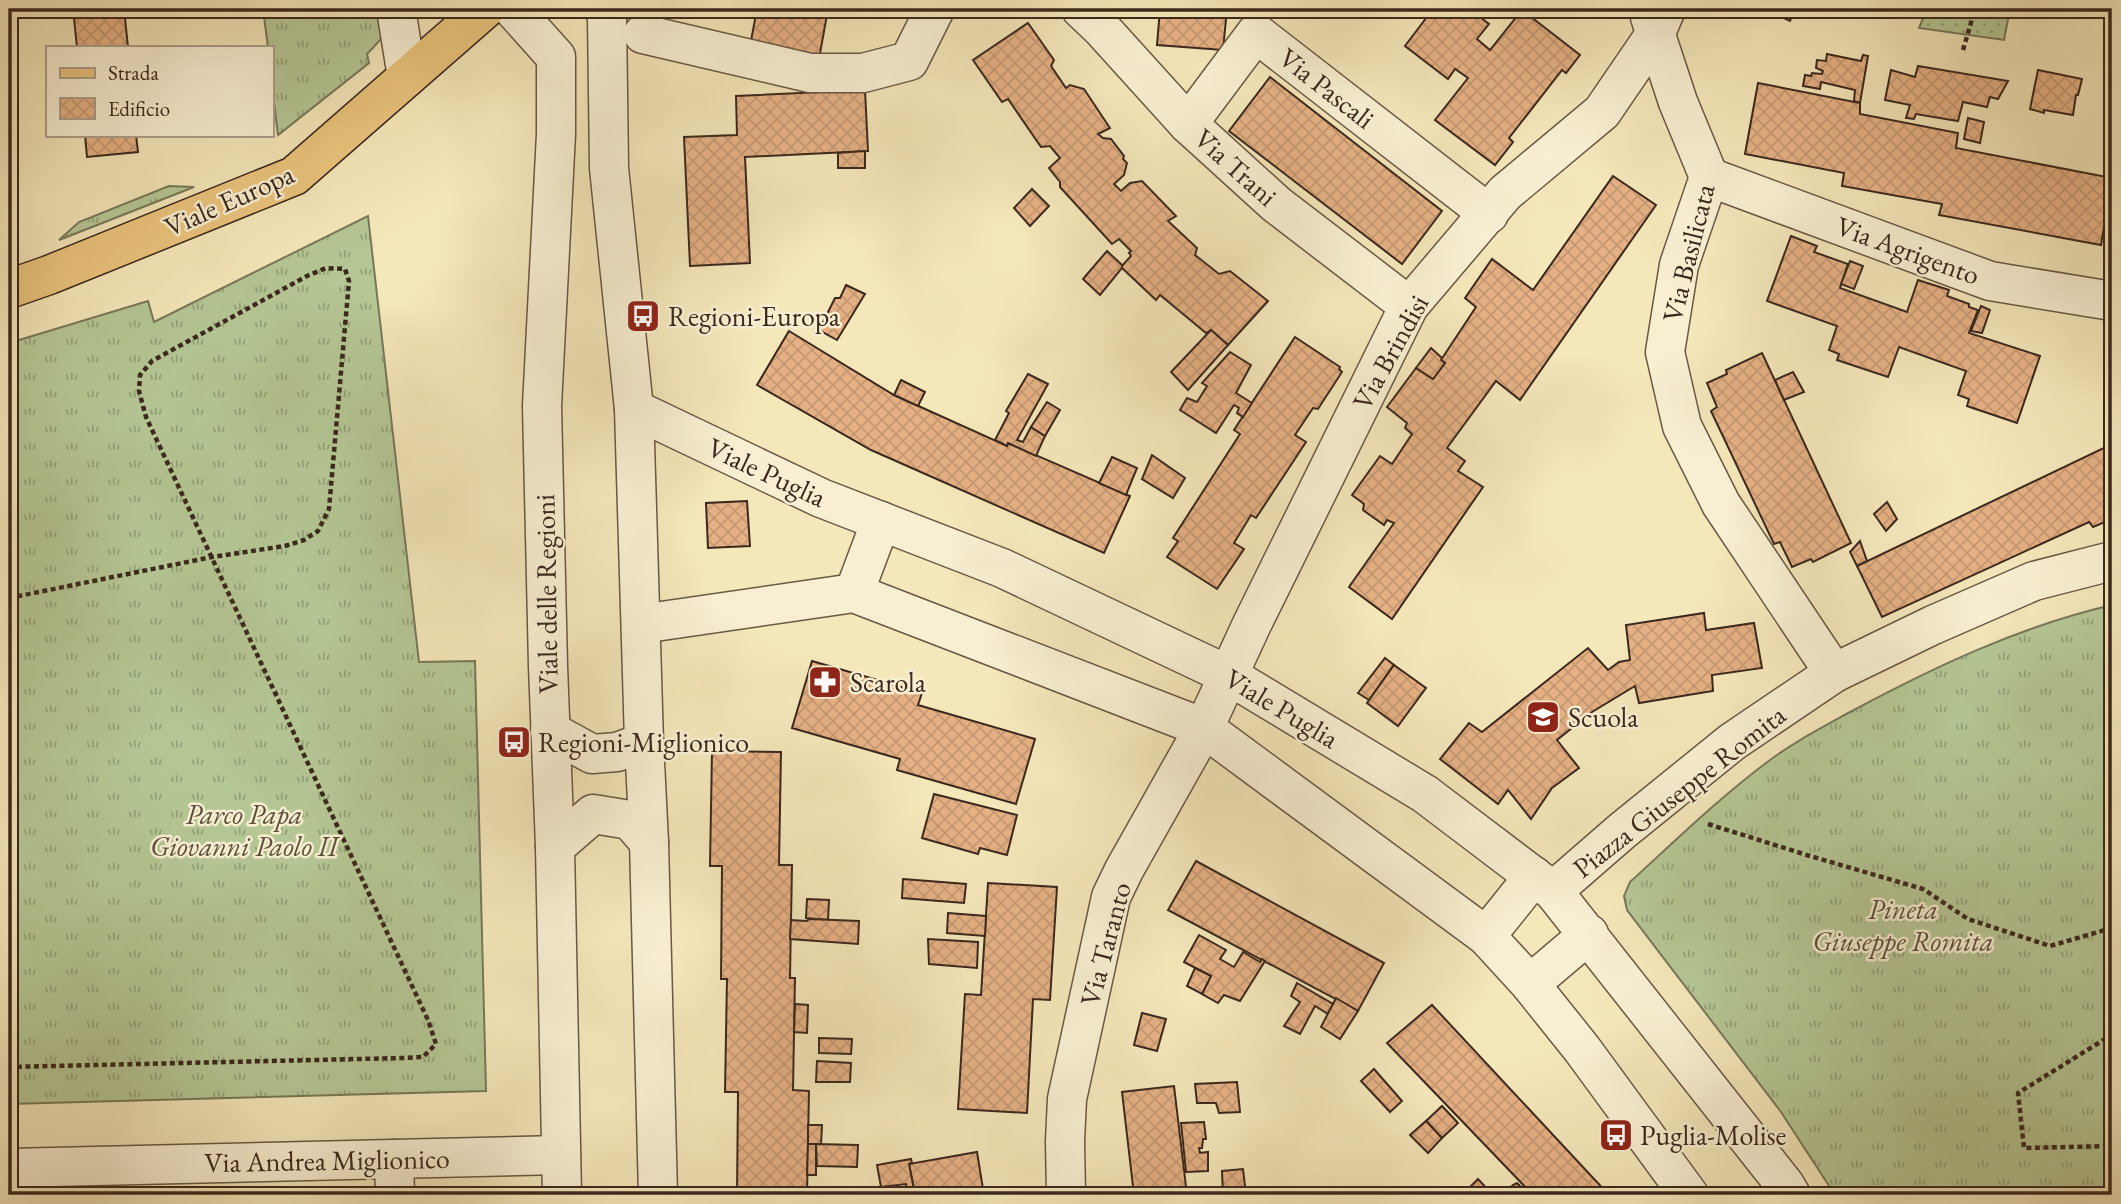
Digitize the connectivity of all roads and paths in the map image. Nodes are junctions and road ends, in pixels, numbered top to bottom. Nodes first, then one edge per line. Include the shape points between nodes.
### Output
1 (397, 9) edge
2 (485, 9) edge
3 (513, 9) edge
4 (935, 9) edge
5 (1081, 9) edge
6 (1975, 9) edge
7 (605, 13) edge
8 (1656, 17) edge
9 (647, 21) edge
10 (1963, 50) dead end
11 (407, 77) junction
12 (1188, 124) junction
13 (1709, 177) junction
14 (1489, 214) junction
15 (9, 289) edge
16 (2112, 301) edge
17 (1409, 306) junction
18 (634, 409) junction
19 (881, 522) junction
20 (212, 557) junction
21 (2112, 561) edge
22 (854, 593) junction
23 (9, 598) edge
24 (641, 624) junction
25 (1834, 673) junction
26 (1228, 674) junction
27 (1205, 728) junction
28 (550, 731) junction
29 (644, 742) junction
30 (1708, 824) dead end
31 (649, 842) junction
32 (555, 847) junction
33 (1544, 883) junction
34 (2112, 928) edge
35 (1588, 934) junction
36 (1486, 936) junction
37 (1530, 984) junction
38 (2112, 1032) edge
39 (9, 1067) edge
40 (2112, 1146) edge
41 (561, 1155) junction
42 (9, 1168) edge
43 (395, 1177) edge
44 (562, 1195) edge
45 (658, 1195) edge
46 (1066, 1195) edge
47 (1689, 1195) edge
48 (1791, 1195) edge

1 - 11 street
2 - 11 main road, Viale Europa
3 - 28 street, Viale delle Regioni via 556,57 542,406
4 - 9 street via 909,61 863,73 810,74
5 - 12 street, Via Trani
6 - 10 path
7 - 9 street
7 - 18 street via 609,167
8 - 13 street, Via Basilicata via 1678,102
8 - 14 street, Via Brindisi via 1602,112 1505,193
11 - 15 main road, Viale Europa via 294,176
12 - 14 street, Via Pascali via 1256,33
12 - 17 street, Via Trani via 1276,204
13 - 16 street, Via Agrigento via 1990,281
13 - 25 street, Via Basilicata via 1679,265 1665,352 1682,426 1721,504
14 - 17 street, Via Brindisi
17 - 26 street, Via Brindisi
18 - 19 street, Viale Puglia
18 - 24 street
19 - 22 street
19 - 26 street, Viale Puglia via 1002,568
20 - 20 path via 146,417 140,374 152,361 307,276 326,268 345,269 349,281 329,509 318,531 304,540
20 - 23 path
20 - 39 path via 436,1044 424,1057
21 - 25 street, Piazza Giuseppe Romita via 2034,581
22 - 24 street, Viale Puglia
22 - 27 street, Viale Puglia
24 - 29 street
25 - 33 street, Piazza Giuseppe Romita via 1732,742 1622,831
26 - 27 street, Via Taranto
26 - 33 street, Viale Puglia via 1425,794
27 - 36 street, Viale Puglia
27 - 46 street, Via Taranto via 1111,897 1067,1099
28 - 29 street via 592,754 617,752
28 - 32 street, Viale delle Regioni
29 - 31 street
30 - 34 path via 1923,889 1968,919 2050,946
31 - 32 street via 630,820 593,814
31 - 45 street
32 - 41 street, Viale delle Regioni
33 - 35 street, Viale Puglia
33 - 36 street, Piazza Giuseppe Romita
35 - 37 street
35 - 48 street, Viale Puglia
36 - 37 street, Viale Puglia
37 - 47 street, Viale Puglia
38 - 40 path via 2018,1093 2024,1148
41 - 43 street, Via Andrea Miglionico
41 - 44 street, Viale delle Regioni
42 - 43 street, Via Andrea Miglionico

